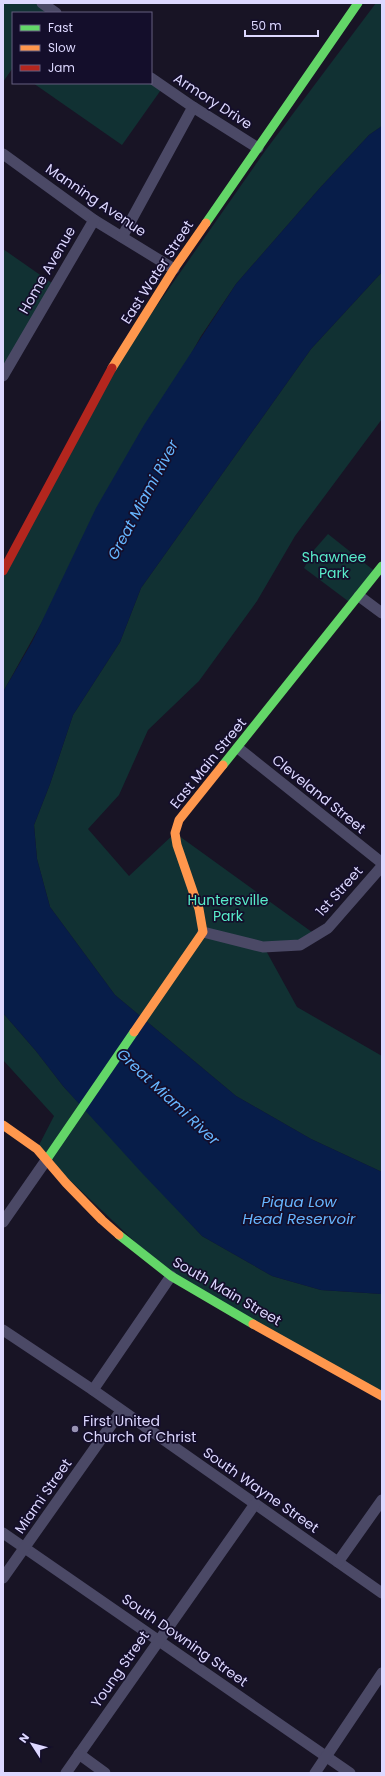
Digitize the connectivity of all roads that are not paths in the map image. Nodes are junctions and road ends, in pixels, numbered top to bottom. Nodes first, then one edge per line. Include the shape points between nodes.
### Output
1 (42, 3) edge
2 (358, 3) edge
3 (55, 12) edge
4 (152, 79) edge
5 (193, 108) junction
6 (258, 148) junction
7 (3, 154) edge
8 (94, 220) junction
9 (122, 237) junction
10 (174, 268) junction
11 (3, 376) edge
12 (4, 564) edge
13 (382, 566) edge
14 (359, 596) junction
15 (382, 613) edge
16 (238, 748) junction
17 (382, 863) edge
18 (382, 866) edge
19 (202, 932) junction
20 (3, 1124) edge
21 (47, 1159) junction
22 (3, 1222) edge
23 (170, 1276) junction
24 (3, 1330) edge
25 (93, 1390) junction
26 (382, 1396) edge
27 (122, 1411) junction
28 (382, 1500) edge
29 (255, 1504) junction
30 (3, 1533) edge
31 (25, 1547) junction
32 (338, 1562) junction
33 (3, 1578) edge
34 (382, 1593) edge
35 (159, 1640) junction
36 (382, 1673) edge
37 (79, 1754) junction
38 (327, 1757) junction
39 (66, 1773) edge
40 (105, 1773) edge
41 (315, 1773) edge
42 (350, 1773) edge

1 - 3 street
2 - 6 street, East Water Street
4 - 5 street, Armory Drive
5 - 6 street, Armory Drive
5 - 9 street
6 - 10 street, East Water Street
7 - 8 street, Manning Avenue
8 - 9 street, Manning Avenue
8 - 11 street, Home Avenue
9 - 10 street, Manning Avenue
10 - 12 street, East Water Street via 105,380
13 - 14 street, East Main Street
14 - 15 street
14 - 16 street, East Main Street
16 - 17 street, Cleveland Street
16 - 19 street, East Main Street via 179,820 175,833 199,909
18 - 19 street, 1st Street via 328,928 300,945 263,947
19 - 21 street
20 - 21 street, South Main Street
21 - 22 street
21 - 23 street, South Main Street via 102,1220
23 - 25 street
23 - 26 street, South Main Street
24 - 25 street, South Wayne Street
25 - 27 street, South Wayne Street
27 - 29 street, South Wayne Street
27 - 31 street, Miami Street
28 - 32 street
29 - 32 street, South Wayne Street
29 - 35 street, Young Street
30 - 31 street, South Downing Street
31 - 33 street, Miami Street
31 - 35 street, South Downing Street
32 - 34 street, South Wayne Street
35 - 37 street, Young Street
35 - 38 street, South Downing Street
36 - 38 street
37 - 39 street, Young Street
37 - 40 street
38 - 41 street
38 - 42 street, South Downing Street

